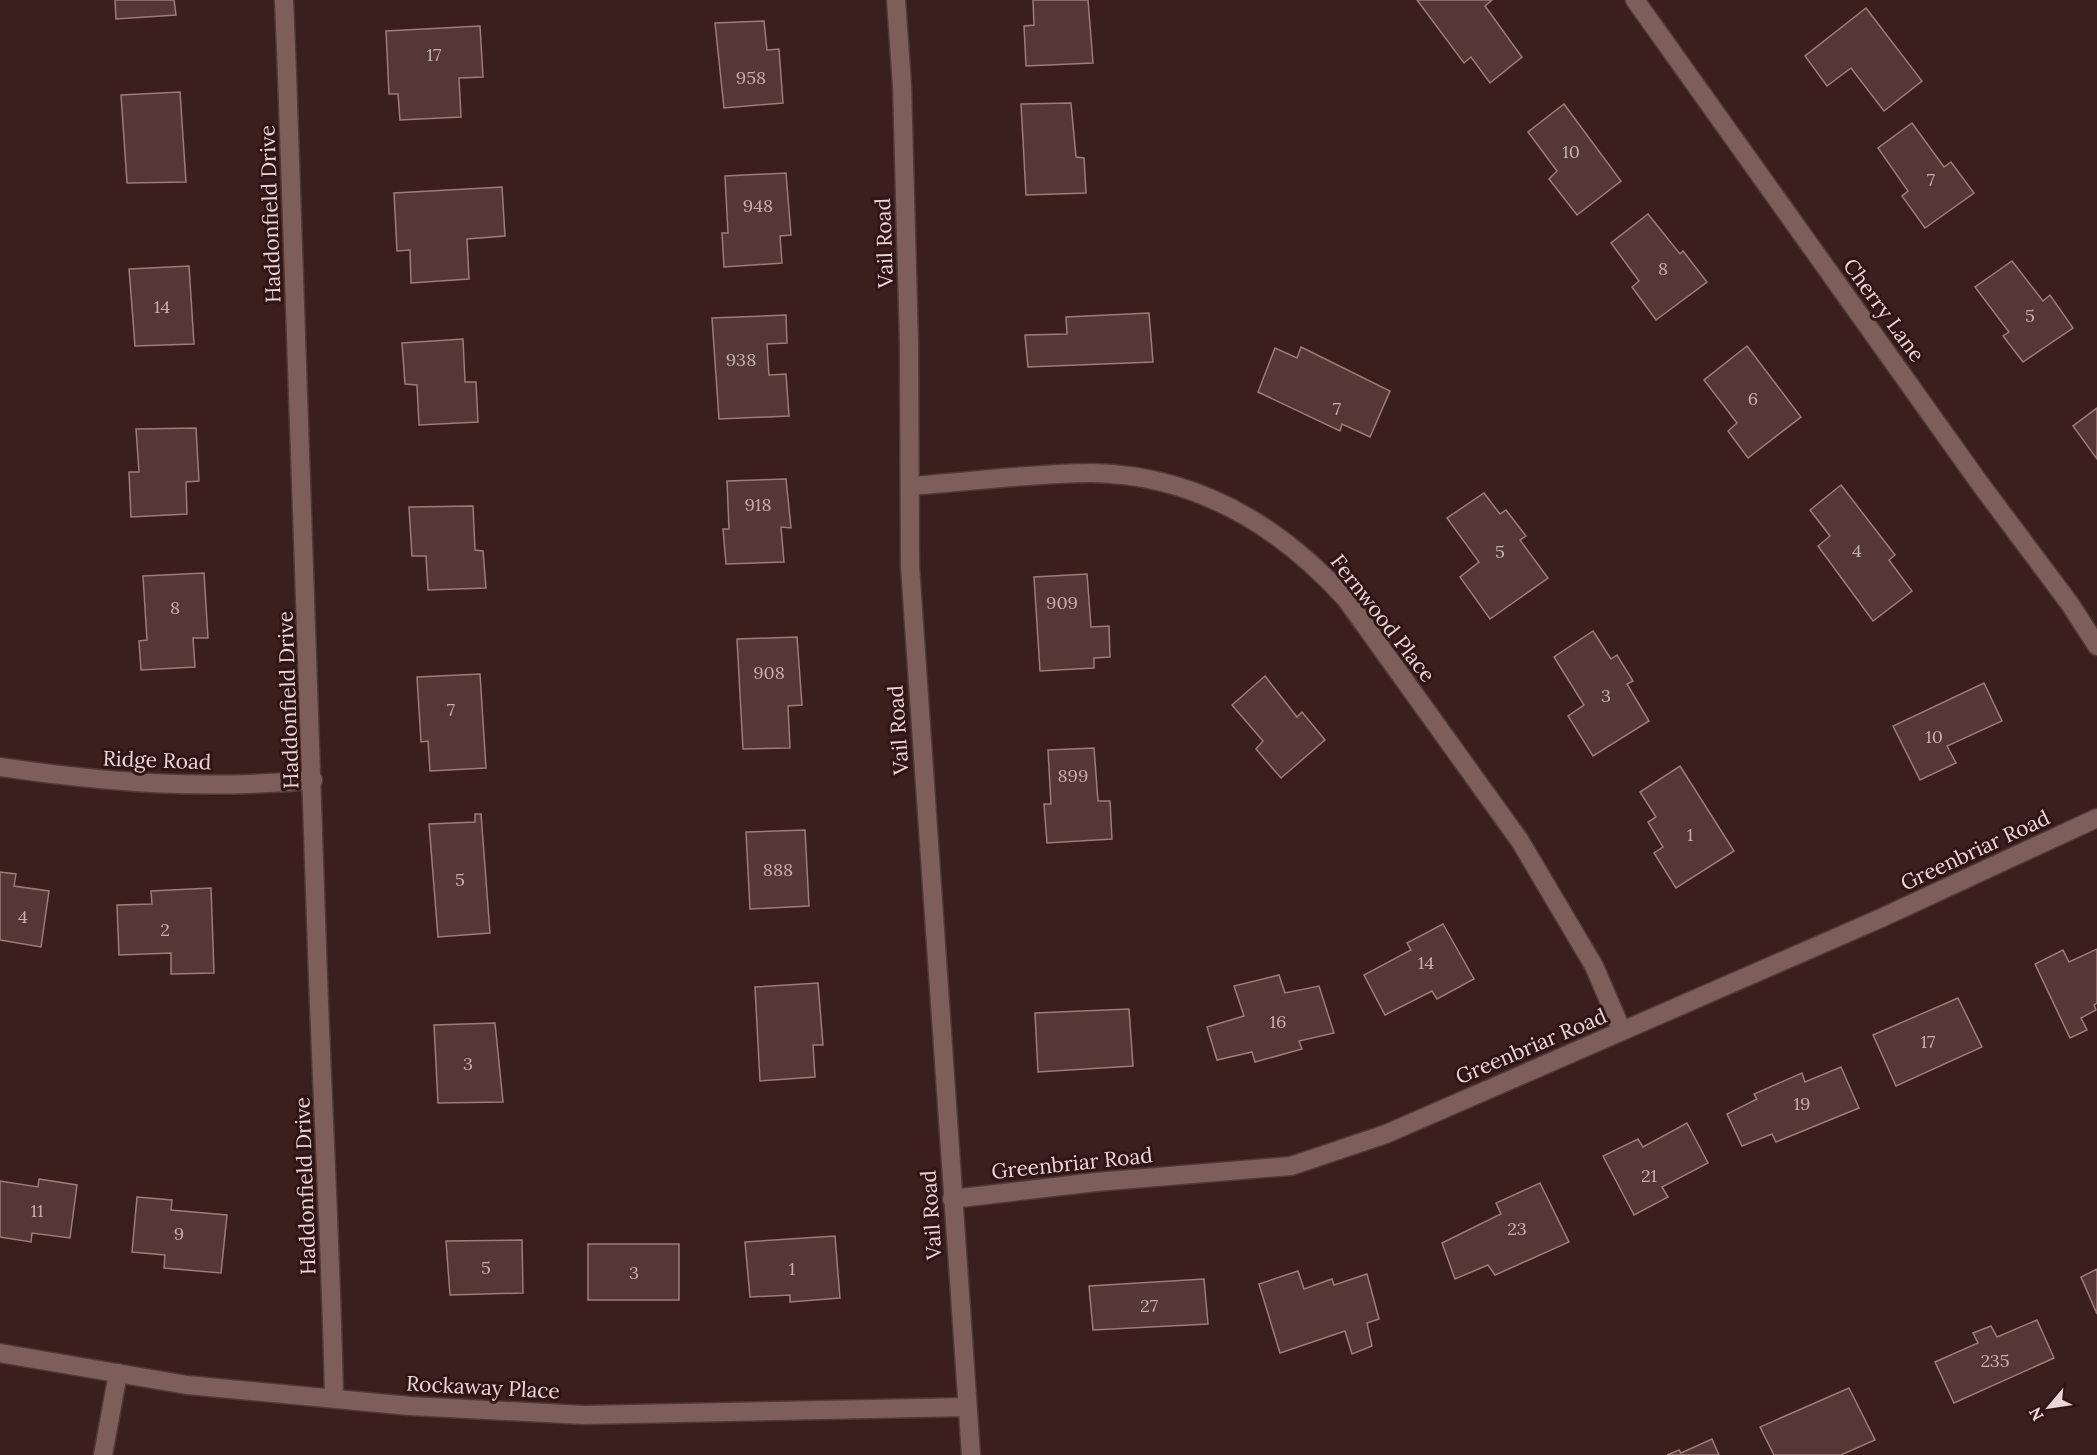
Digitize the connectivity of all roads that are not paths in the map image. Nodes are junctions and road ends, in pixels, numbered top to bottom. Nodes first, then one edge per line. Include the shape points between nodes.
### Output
1 (284, 0) edge
2 (896, 0) edge
3 (1635, 0) edge
4 (910, 486) junction
5 (2097, 646) edge
6 (0, 766) edge
7 (313, 780) junction
8 (2097, 818) edge
9 (1622, 1031) junction
10 (952, 1199) junction
11 (0, 1353) edge
12 (118, 1373) junction
13 (334, 1398) junction
14 (967, 1407) junction
15 (103, 1455) edge
16 (971, 1455) edge

1 - 7 street, Haddonfield Drive
2 - 4 street, Vail Road via 902,85
3 - 5 street, Cherry Lane
4 - 9 street, Fernwood Place via 1092,473 1142,478 1190,490 1236,509 1278,535 1317,567 1346,599 1520,840 1594,966
4 - 10 street, Vail Road via 910,567
6 - 7 street, Ridge Road via 92,780 167,785 256,785
7 - 13 street, Haddonfield Drive
8 - 9 street, Greenbriar Road
9 - 10 street, Greenbriar Road via 1386,1134 1291,1166
10 - 14 street, Vail Road
11 - 12 street, Rockaway Place
12 - 13 street, Rockaway Place via 187,1385
12 - 15 street
13 - 14 street, Rockaway Place via 584,1415
14 - 16 street, Vail Road

